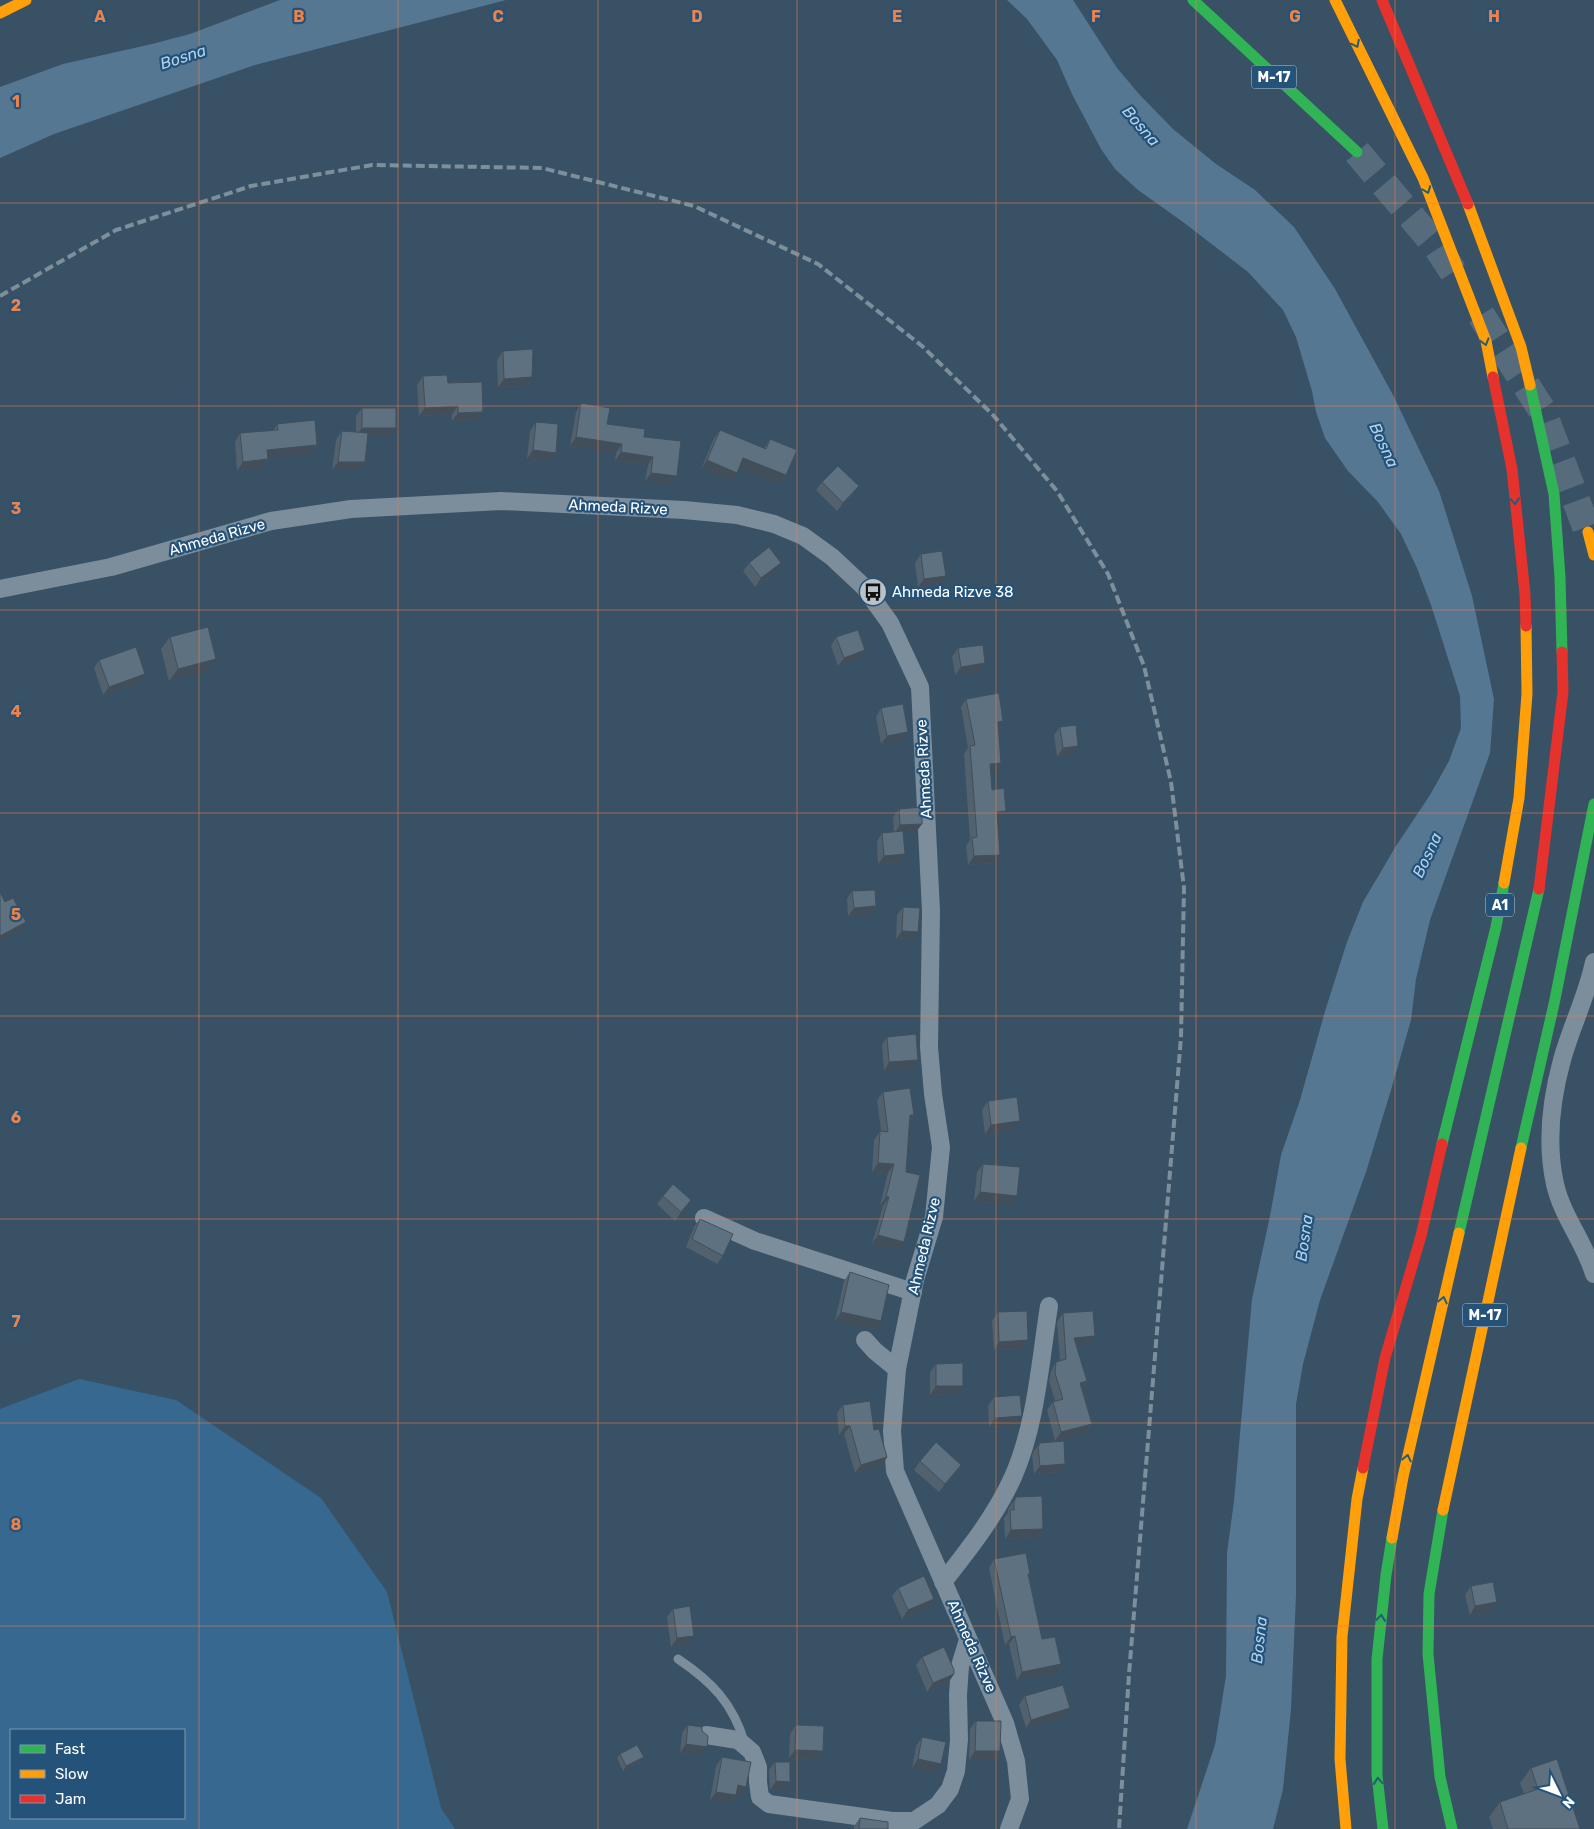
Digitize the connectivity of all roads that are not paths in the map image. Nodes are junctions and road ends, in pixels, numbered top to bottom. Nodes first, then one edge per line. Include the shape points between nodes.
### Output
1 (26, 0) edge
2 (1193, 0) edge
3 (1335, 0) edge
4 (1382, 0) edge
5 (0, 13) edge
6 (1357, 152) tunnel mouth
7 (1588, 532) tunnel mouth
8 (1594, 554) edge
9 (0, 589) edge
10 (1594, 804) edge
11 (1593, 971) edge
12 (1554, 1004) junction
13 (1580, 1007) junction
14 (704, 1218) dead end
15 (1594, 1274) edge
16 (913, 1292) junction
17 (1049, 1306) dead end
18 (865, 1340) dead end
19 (897, 1369) junction
20 (943, 1582) junction
21 (968, 1640) junction
22 (678, 1659) dead end
23 (706, 1735) edge
24 (745, 1746) junction
25 (1009, 1829) edge
26 (1346, 1829) edge
27 (1383, 1829) edge
28 (1452, 1829) edge

1 - 5 main road
2 - 6 main road, M-17
3 -> 26 main road, A1 via 1423,178 1486,341 1512,469 1525,594 1527,694 1519,798 1496,927 1421,1236 1385,1358 1357,1499 1342,1637 1340,1759
27 -> 4 main road, A1 via 1377,1775 1377,1659 1386,1575 1403,1477 1541,879 1563,692 1554,494 1521,347 1478,226
7 - 8 main road
9 - 16 street, Ahmeda Rizve via 111,567 271,521 352,509 501,501 737,515 774,524 803,536 832,557 864,588 890,622 920,687 931,911 929,1047 941,1147 934,1216
10 - 12 main road, M-17
11 - 13 street
12 - 13 street
12 - 28 main road, M-17 via 1438,1533 1429,1594 1431,1692 1440,1777
13 - 15 street via 1562,1059 1554,1098 1550,1126 1551,1158 1562,1206
14 - 16 street via 755,1241
16 - 19 street, Ahmeda Rizve
17 - 20 street via 1032,1411 1013,1477 994,1512
18 - 19 street
19 - 20 street, Ahmeda Rizve via 892,1431 895,1471
20 - 21 street, Ahmeda Rizve
21 - 24 street via 960,1666 956,1771 950,1789 938,1805 914,1821 892,1821 769,1804 760,1797 758,1767 752,1752
21 - 25 street, Ahmeda Rizve via 1006,1723 1016,1761 1020,1799
22 - 24 lane via 713,1686 739,1725
23 - 24 street via 738,1740

